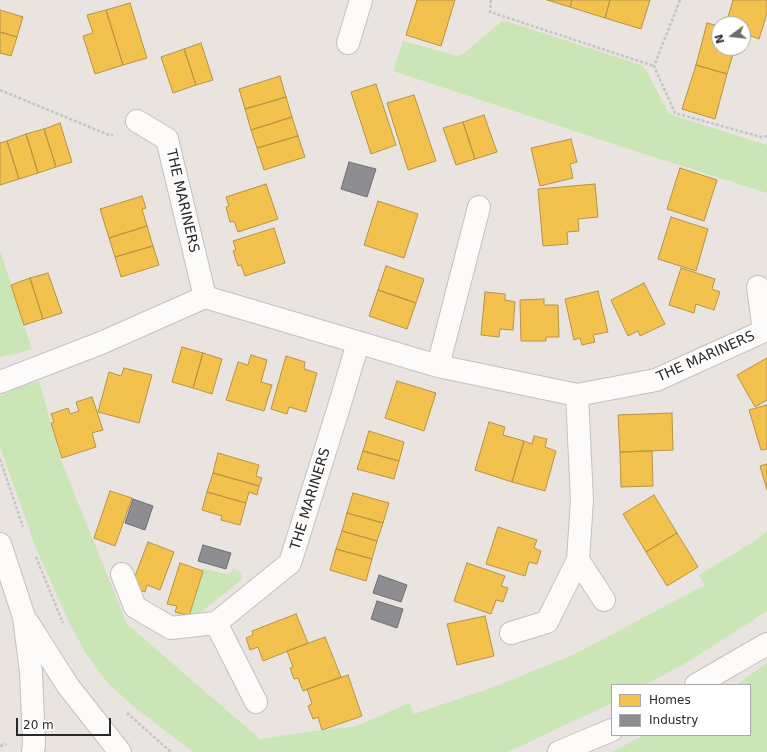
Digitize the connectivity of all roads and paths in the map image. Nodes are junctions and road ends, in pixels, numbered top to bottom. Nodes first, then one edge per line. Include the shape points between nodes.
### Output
1 (361, 0) edge
2 (492, 0) edge
3 (680, 0) edge
4 (348, 43) dead end
5 (654, 66) junction
6 (0, 90) edge
7 (145, 126) joint
8 (767, 136) edge
9 (479, 207) dead end
10 (758, 287) dead end
11 (205, 297) junction
12 (765, 331) edge
13 (358, 343) junction
14 (438, 366) junction
15 (0, 382) edge
16 (577, 395) junction
17 (0, 459) edge
18 (24, 530) dead end
19 (0, 544) edge
20 (33, 551) dead end
21 (578, 560) junction
22 (122, 574) dead end
23 (604, 600) dead end
24 (24, 617) junction
25 (216, 623) junction
26 (65, 627) dead end
27 (511, 633) dead end
28 (767, 644) edge
29 (698, 684) edge
30 (256, 702) dead end
31 (124, 711) dead end
32 (611, 730) edge
33 (33, 752) edge
34 (120, 752) edge
35 (171, 752) edge
36 (559, 752) edge

1 - 4 street
2 - 5 path via 490,12
3 - 5 path
5 - 8 path via 675,113 761,137
6 - 7 path via 110,135
7 - 11 street, THE MARINERS via 167,139
9 - 14 street
10 - 12 street, THE MARINERS
11 - 13 street, THE MARINERS
11 - 15 street via 101,343
12 - 16 street, THE MARINERS via 656,380
13 - 14 street, THE MARINERS
13 - 25 street, THE MARINERS via 290,563
14 - 16 street, THE MARINERS
16 - 21 street via 582,500
17 - 18 path
19 - 24 street
20 - 26 path
21 - 23 street
21 - 27 street via 546,622
22 - 25 street via 136,607 171,628
24 - 33 street via 31,672
24 - 34 street via 68,686
25 - 30 street
28 - 29 street
31 - 35 path
32 - 36 street

